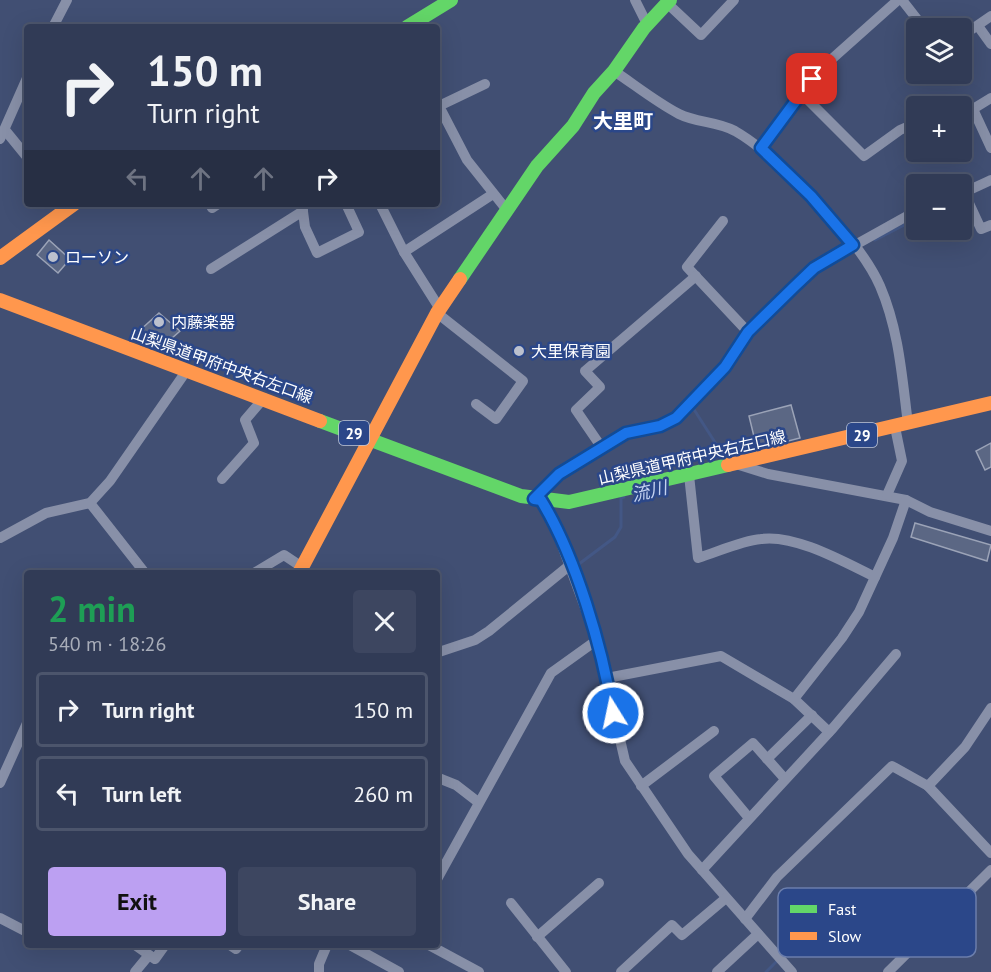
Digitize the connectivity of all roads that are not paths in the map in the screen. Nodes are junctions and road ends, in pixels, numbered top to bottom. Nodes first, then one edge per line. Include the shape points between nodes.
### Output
1 (67, 0) edge
2 (452, 0) edge
3 (634, 0) edge
4 (734, 0) edge
5 (900, 0) edge
6 (669, 2) edge
7 (991, 16) edge
8 (915, 18) edge
9 (55, 24) edge
10 (412, 24) edge
11 (647, 24) junction
12 (978, 26) junction
13 (972, 30) edge
14 (991, 44) edge
15 (615, 71) junction
16 (485, 84) dead end
17 (24, 85) edge
18 (800, 92) junction
19 (991, 98) edge
20 (440, 106) edge
21 (440, 108) edge
22 (906, 127) edge
23 (3, 135) edge
24 (761, 148) junction
25 (991, 148) edge
26 (24, 154) edge
27 (991, 180) edge
28 (972, 187) edge
29 (494, 194) junction
30 (67, 207) edge
31 (347, 207) edge
32 (382, 207) edge
33 (302, 208) edge
34 (506, 209) junction
35 (972, 210) edge
36 (906, 218) edge
37 (723, 221) dead end
38 (991, 225) edge
39 (853, 245) junction
40 (404, 252) junction
41 (0, 258) edge
42 (211, 269) dead end
43 (696, 276) junction
44 (0, 300) edge
45 (439, 311) junction
46 (748, 332) junction
47 (187, 370) junction
48 (264, 398) junction
49 (991, 403) edge
50 (476, 404) dead end
51 (902, 425) junction
52 (372, 440) junction
53 (602, 447) junction
54 (734, 464) junction
55 (222, 479) dead end
56 (690, 480) junction
57 (887, 495) junction
58 (538, 500) junction
59 (906, 500) junction
60 (90, 503) junction
61 (991, 531) edge
62 (0, 538) edge
63 (570, 566) junction
64 (143, 570) edge
65 (259, 570) edge
66 (301, 570) edge
67 (875, 577) junction
68 (597, 640) junction
69 (440, 652) edge
70 (896, 654) dead end
71 (607, 678) junction
72 (794, 699) junction
73 (991, 708) edge
74 (812, 715) junction
75 (24, 730) edge
76 (714, 731) dead end
77 (829, 732) junction
78 (767, 759) junction
79 (440, 779) edge
80 (785, 779) junction
81 (0, 783) edge
82 (641, 786) junction
83 (928, 786) junction
84 (478, 802) junction
85 (749, 818) junction
86 (991, 853) edge
87 (702, 870) junction
88 (991, 870) edge
89 (440, 873) edge
90 (599, 883) dead end
91 (973, 888) edge
92 (726, 898) junction
93 (511, 903) dead end
94 (0, 918) edge
95 (745, 919) junction
96 (24, 930) edge
97 (758, 934) junction
98 (537, 937) junction
99 (139, 948) edge
100 (163, 948) edge
101 (326, 948) edge
102 (355, 948) edge
103 (435, 948) edge
104 (149, 955) junction
105 (778, 956) edge
106 (779, 957) edge
107 (903, 957) edge
108 (135, 972) edge
109 (319, 972) edge
110 (399, 972) edge
111 (479, 972) edge
112 (566, 972) edge
113 (621, 972) edge
114 (717, 972) edge
115 (792, 972) edge
116 (888, 972) edge

1 - 9 street
2 - 10 main road
3 - 11 street
4 - 6 street via 701,35
5 - 8 street
5 - 18 street via 843,47
6 - 11 main road
7 - 12 street
11 - 15 main road
12 - 13 street
12 - 14 street
15 - 24 street via 678,113 712,121
15 - 34 main road
16 - 20 street
17 - 23 street
18 - 22 street via 864,156
18 - 24 street
19 - 25 street via 973,109
21 - 29 street via 467,160
23 - 26 street
24 - 39 street via 811,196
27 - 28 street
29 - 34 street
29 - 40 street
30 - 41 main road
31 - 33 street via 359,232 317,253 304,227
32 - 40 street
33 - 42 street
34 - 45 main road
35 - 38 street via 981,229
36 - 39 street
37 - 43 street via 687,267
39 - 46 street via 814,268
39 - 51 street via 870,267 896,334
40 - 45 street
43 - 46 street
43 - 53 street via 585,371 600,387 576,410
44 - 47 main road, 山梨県道甲府中央右左口線 / 29
45 - 50 street via 523,381 496,418
45 - 52 main road
46 - 53 street via 725,367 676,418 660,426 626,433
47 - 48 main road, 山梨県道甲府中央右左口線 / 29
47 - 60 street via 110,481
48 - 52 main road, 山梨県道甲府中央右左口線 / 29
48 - 55 street via 245,420 254,443
49 - 51 main road, 山梨県道甲府中央右左口線 / 29
51 - 54 main road, 山梨県道甲府中央右左口線 / 29
51 - 57 street via 902,461
52 - 58 main road, 山梨県道甲府中央右左口線 / 29
52 - 66 main road
53 - 58 street via 559,474
54 - 56 main road, 山梨県道甲府中央右左口線 / 29
54 - 57 street via 768,474
56 - 58 main road, 山梨県道甲府中央右左口線 / 29 via 569,502
56 - 67 street via 698,558 761,538 820,549
57 - 59 street
58 - 63 street via 554,521
59 - 61 street via 930,512
59 - 67 street
60 - 62 street via 46,513
60 - 64 street
63 - 68 street
63 - 69 street via 489,631
65 - 66 street via 284,555
67 - 72 street via 842,638
68 - 71 street
68 - 84 street via 550,673
70 - 77 street
71 - 72 street via 721,656
71 - 82 street via 621,749
72 - 74 street
73 - 83 street via 965,747
74 - 77 street
74 - 78 street
75 - 81 street
76 - 82 street
77 - 80 street
78 - 80 street
78 - 85 street via 753,743 714,776
79 - 84 street
80 - 85 street
82 - 87 street
83 - 86 street
83 - 95 street via 892,766 777,877
84 - 89 street
85 - 87 street
87 - 92 street
88 - 91 street
90 - 98 street
92 - 95 street
92 - 113 street via 682,935 672,925
93 - 98 street
94 - 96 street
95 - 97 street
97 - 105 street
97 - 114 street
98 - 112 street
99 - 104 street
100 - 104 street via 155,959
101 - 109 street
102 - 110 street
103 - 111 street
104 - 108 street
106 - 115 street
107 - 116 street

